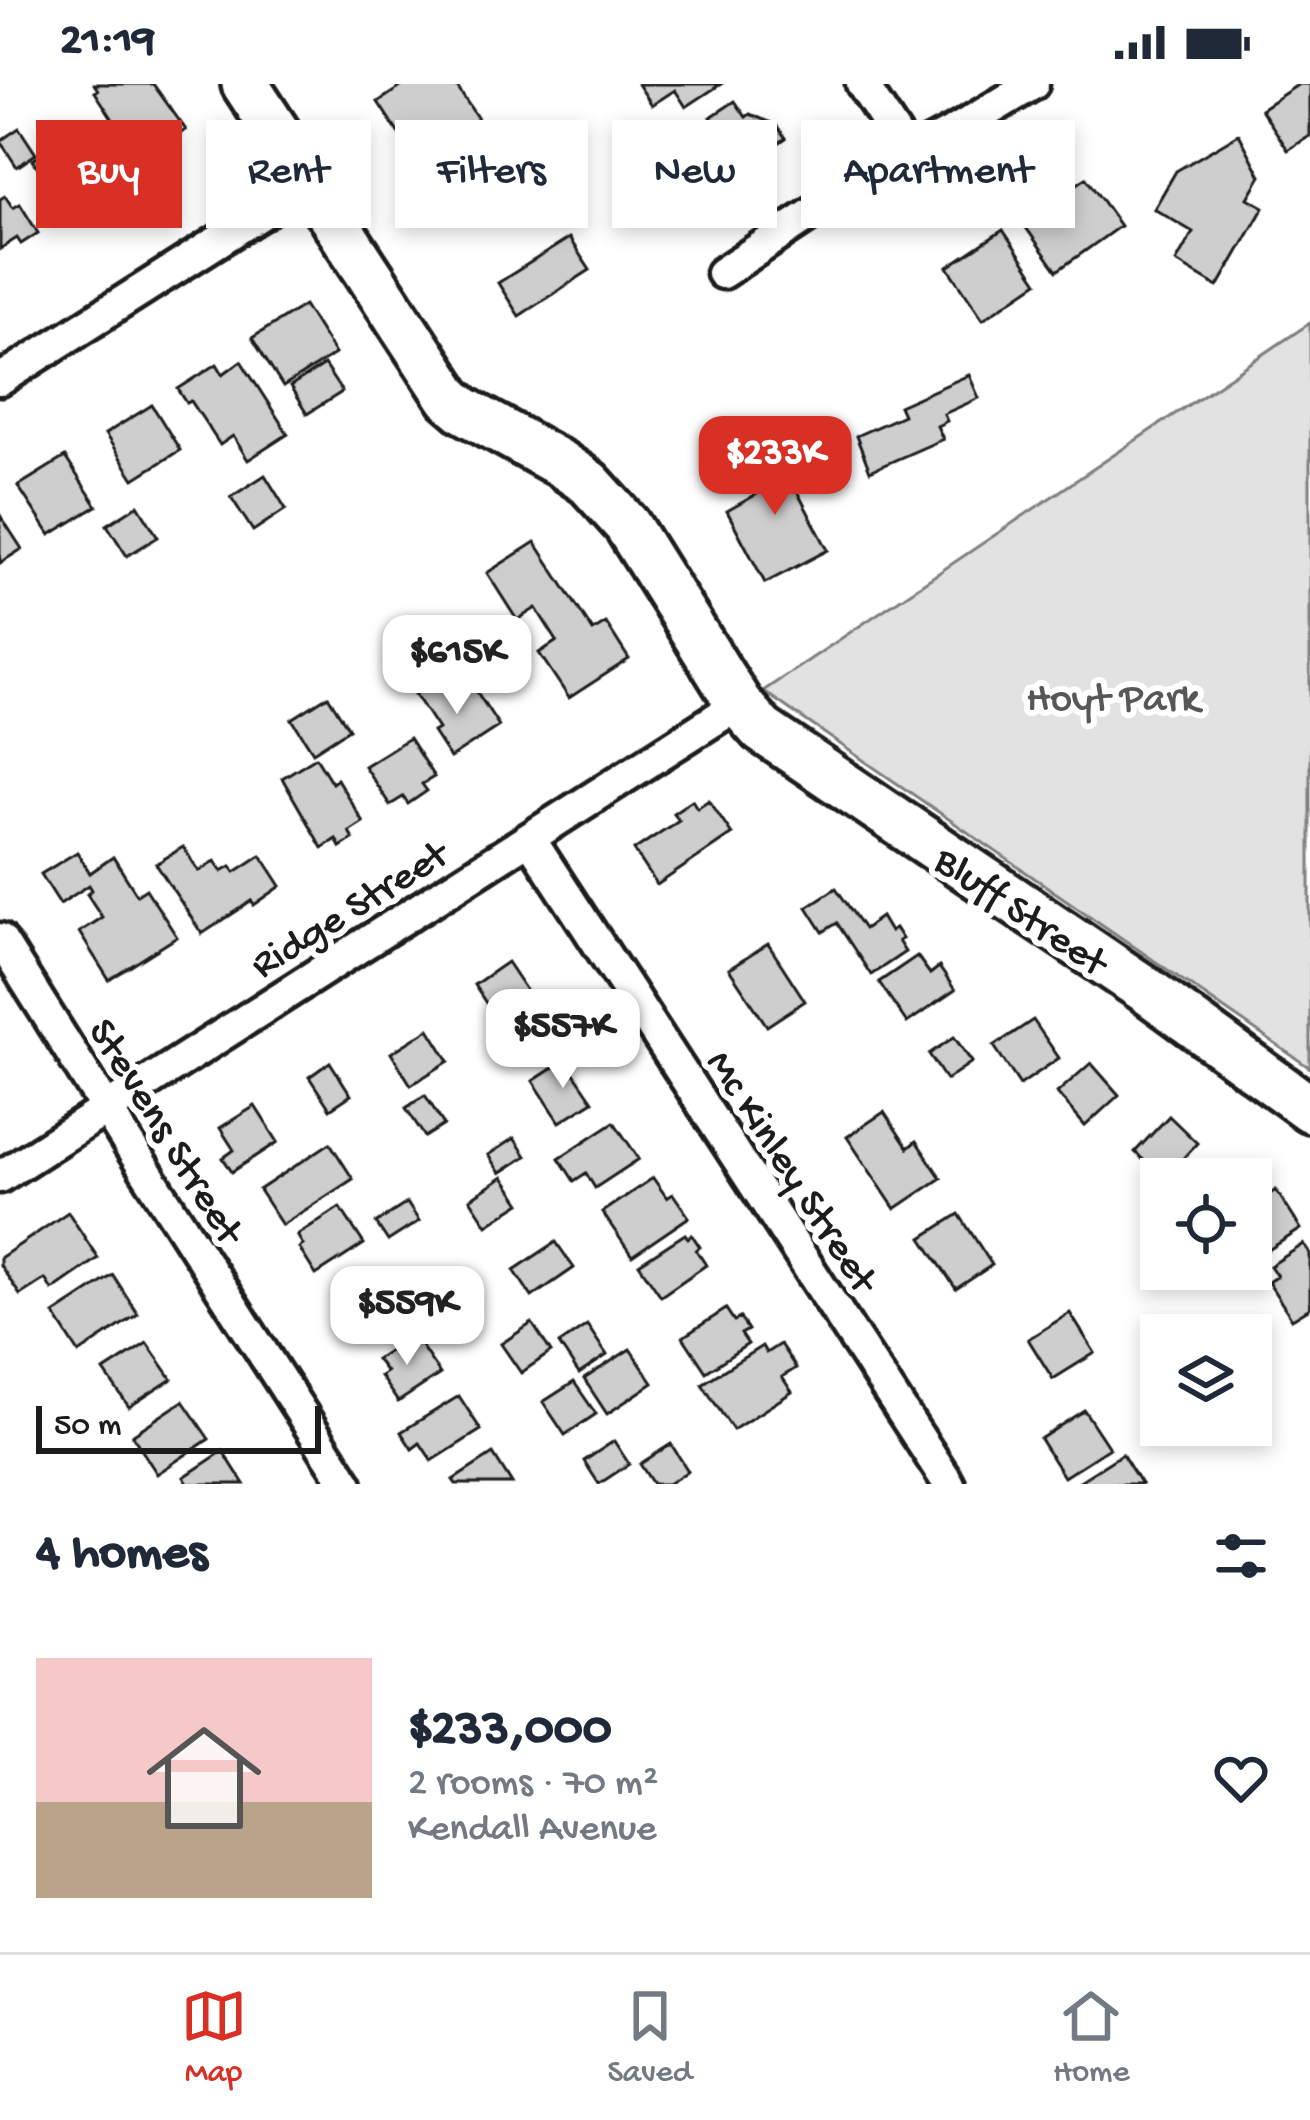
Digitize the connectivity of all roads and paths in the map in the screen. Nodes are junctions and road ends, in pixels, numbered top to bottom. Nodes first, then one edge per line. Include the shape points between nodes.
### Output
1 (245, 84) edge
2 (862, 84) edge
3 (1033, 84) edge
4 (268, 120) edge
5 (886, 120) edge
6 (973, 120) edge
7 (801, 222) edge
8 (239, 228) edge
9 (337, 228) edge
10 (722, 273) dead end
11 (0, 380) edge
12 (739, 704) junction
13 (530, 839) junction
14 (0, 939) edge
15 (106, 1108) junction
16 (1310, 1109) edge
17 (0, 1177) edge
18 (347, 1484) edge
19 (949, 1484) edge

1 - 4 street, Bluff Street
2 - 5 street
3 - 6 street
7 - 10 street
8 - 11 street
9 - 12 street, Bluff Street via 450,398 589,483 627,525
12 - 13 street, Ridge Street
12 - 16 street, Bluff Street via 762,730
13 - 15 street, Ridge Street
13 - 19 street, Mc Kinley Street
14 - 15 street, Stevens Street
15 - 17 street, Ridge Street
15 - 18 street, Stevens Street

